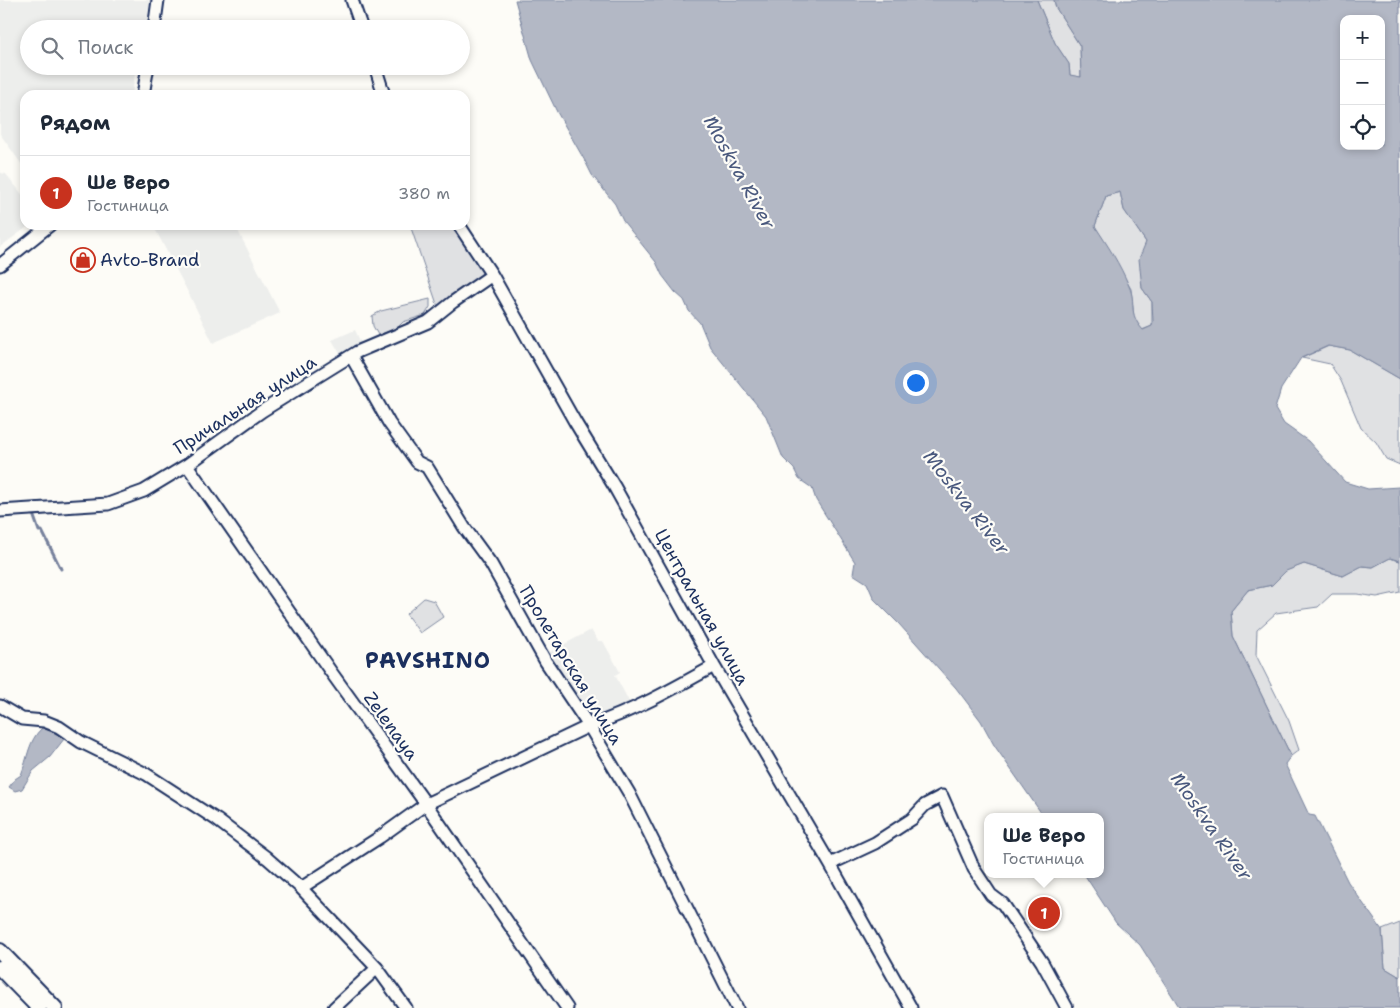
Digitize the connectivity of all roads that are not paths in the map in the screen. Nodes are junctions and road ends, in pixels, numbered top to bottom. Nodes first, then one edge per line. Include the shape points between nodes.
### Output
1 (158, 0) edge
2 (352, 0) edge
3 (155, 20) edge
4 (359, 20) edge
5 (146, 75) edge
6 (378, 75) edge
7 (144, 90) edge
8 (382, 90) edge
9 (44, 230) edge
10 (462, 230) edge
11 (0, 264) edge
12 (492, 275) junction
13 (351, 356) junction
14 (186, 465) junction
15 (0, 511) edge
16 (714, 666) junction
17 (0, 706) edge
18 (589, 726) junction
19 (426, 804) junction
20 (830, 864) junction
21 (302, 888) junction
22 (0, 951) edge
23 (0, 968) edge
24 (377, 968) junction
25 (39, 1008) edge
26 (55, 1008) edge
27 (334, 1008) edge
28 (406, 1008) edge
29 (567, 1008) edge
30 (737, 1008) edge
31 (911, 1008) edge
32 (1067, 1008) edge

1 - 3 street
2 - 4 street
5 - 7 street
6 - 8 street
9 - 11 street
10 - 12 street, Центральная улица
12 - 13 street, Причальная улица via 428,322
12 - 16 street, Центральная улица
13 - 14 street, Причальная улица via 262,411
13 - 18 street, Пролетарская улица via 388,423 417,462 427,467 491,564 546,662
14 - 15 street, Причальная улица via 144,491 108,504
14 - 19 street, Zelenaya
16 - 18 street via 647,703
16 - 20 street, Центральная улица
17 - 21 street via 22,718 59,727 81,742 146,774 217,820
18 - 19 street
18 - 30 street, Пролетарская улица via 629,793
19 - 21 street
19 - 29 street, Zelenaya
20 - 31 street, Центральная улица
20 - 32 street via 875,843 942,796 974,869 1037,954
21 - 24 street
22 - 26 main road
23 - 25 main road
24 - 27 street
24 - 28 street

